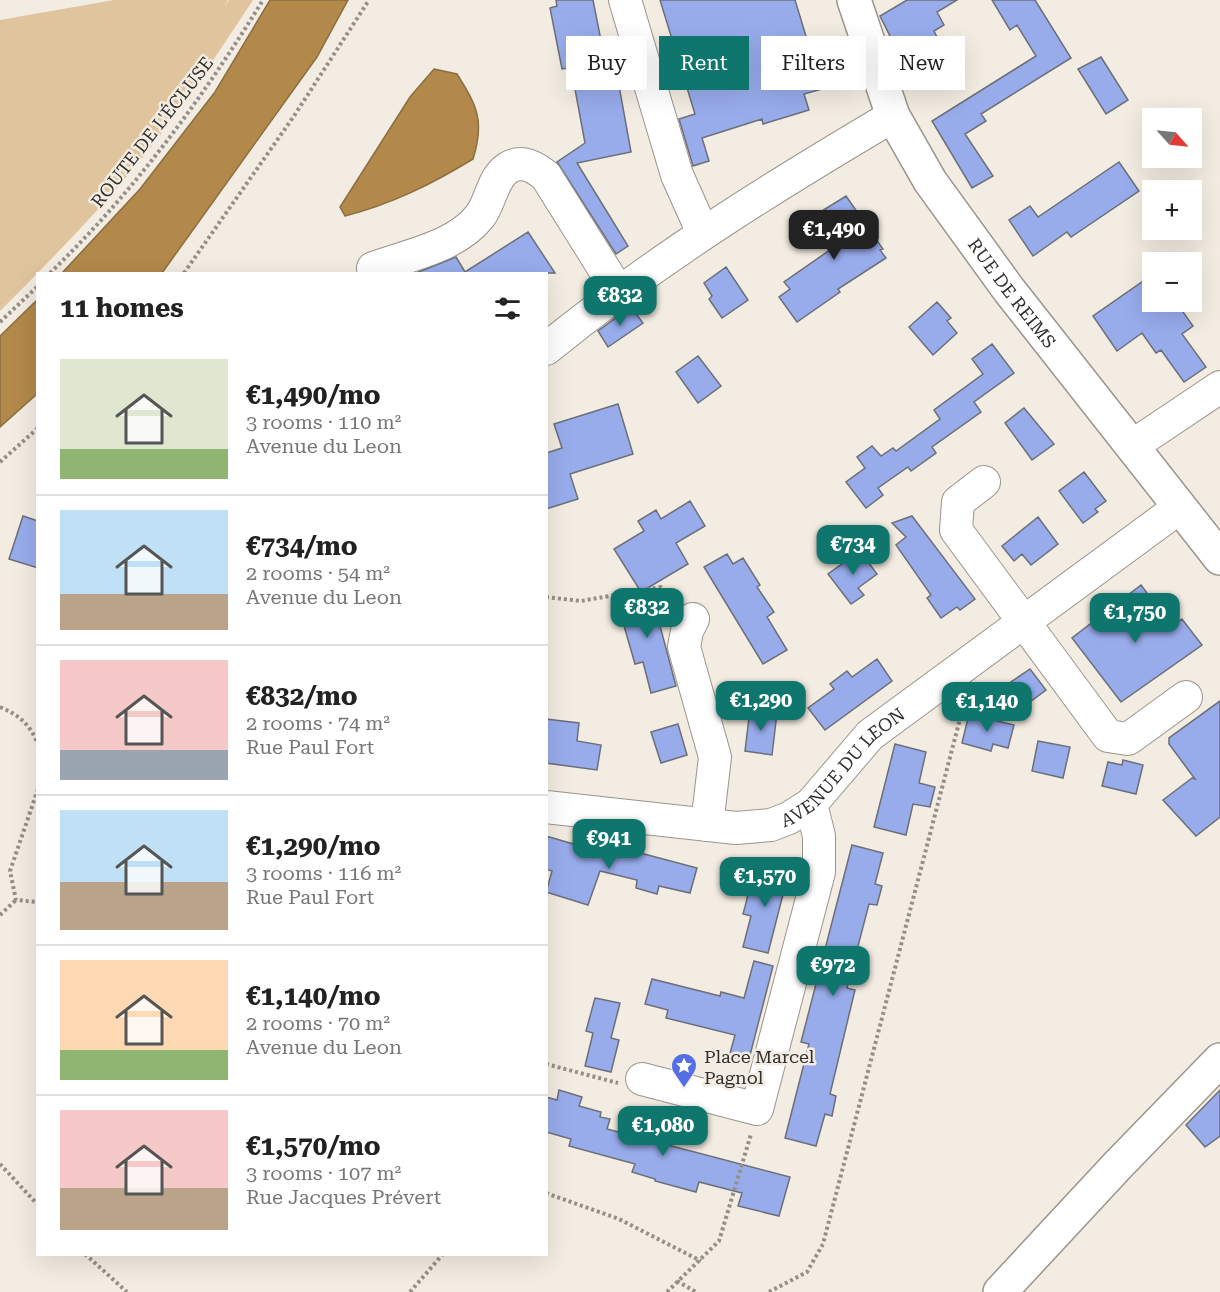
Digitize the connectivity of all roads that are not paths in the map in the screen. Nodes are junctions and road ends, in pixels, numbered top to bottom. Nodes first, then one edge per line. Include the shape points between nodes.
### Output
1 (625, 0) edge
2 (854, 0) edge
3 (893, 116) junction
4 (703, 233) junction
5 (373, 267) dead end
6 (618, 291) junction
7 (548, 347) edge
8 (1220, 387) edge
9 (1132, 446) junction
10 (984, 482) dead end
11 (1180, 507) junction
12 (1220, 558) edge
13 (693, 619) road end
14 (1023, 621) junction
15 (1186, 697) dead end
16 (811, 804) junction
17 (548, 807) edge
18 (707, 825) junction
19 (1218, 1068) edge
20 (642, 1079) road end
21 (1000, 1292) edge

1 - 4 street via 677,176
2 - 3 main road, RUE DE REIMS
3 - 4 street
3 - 9 main road, RUE DE REIMS via 930,182
4 - 6 street
5 - 6 street via 462,234 481,215 495,183 517,164 534,166 546,176
6 - 7 street
8 - 9 street
9 - 11 main road, RUE DE REIMS
10 - 14 street via 958,501 956,530
11 - 12 main road, RUE DE REIMS
11 - 14 street, AVENUE DU LEON
13 - 18 street via 684,647 715,757
14 - 15 street via 1108,736 1128,739
14 - 16 street, AVENUE DU LEON via 870,735
16 - 18 street, AVENUE DU LEON via 771,825
16 - 20 street via 819,836 819,872 757,1109
17 - 18 street, AVENUE DU LEON
19 - 21 main road via 1118,1165

